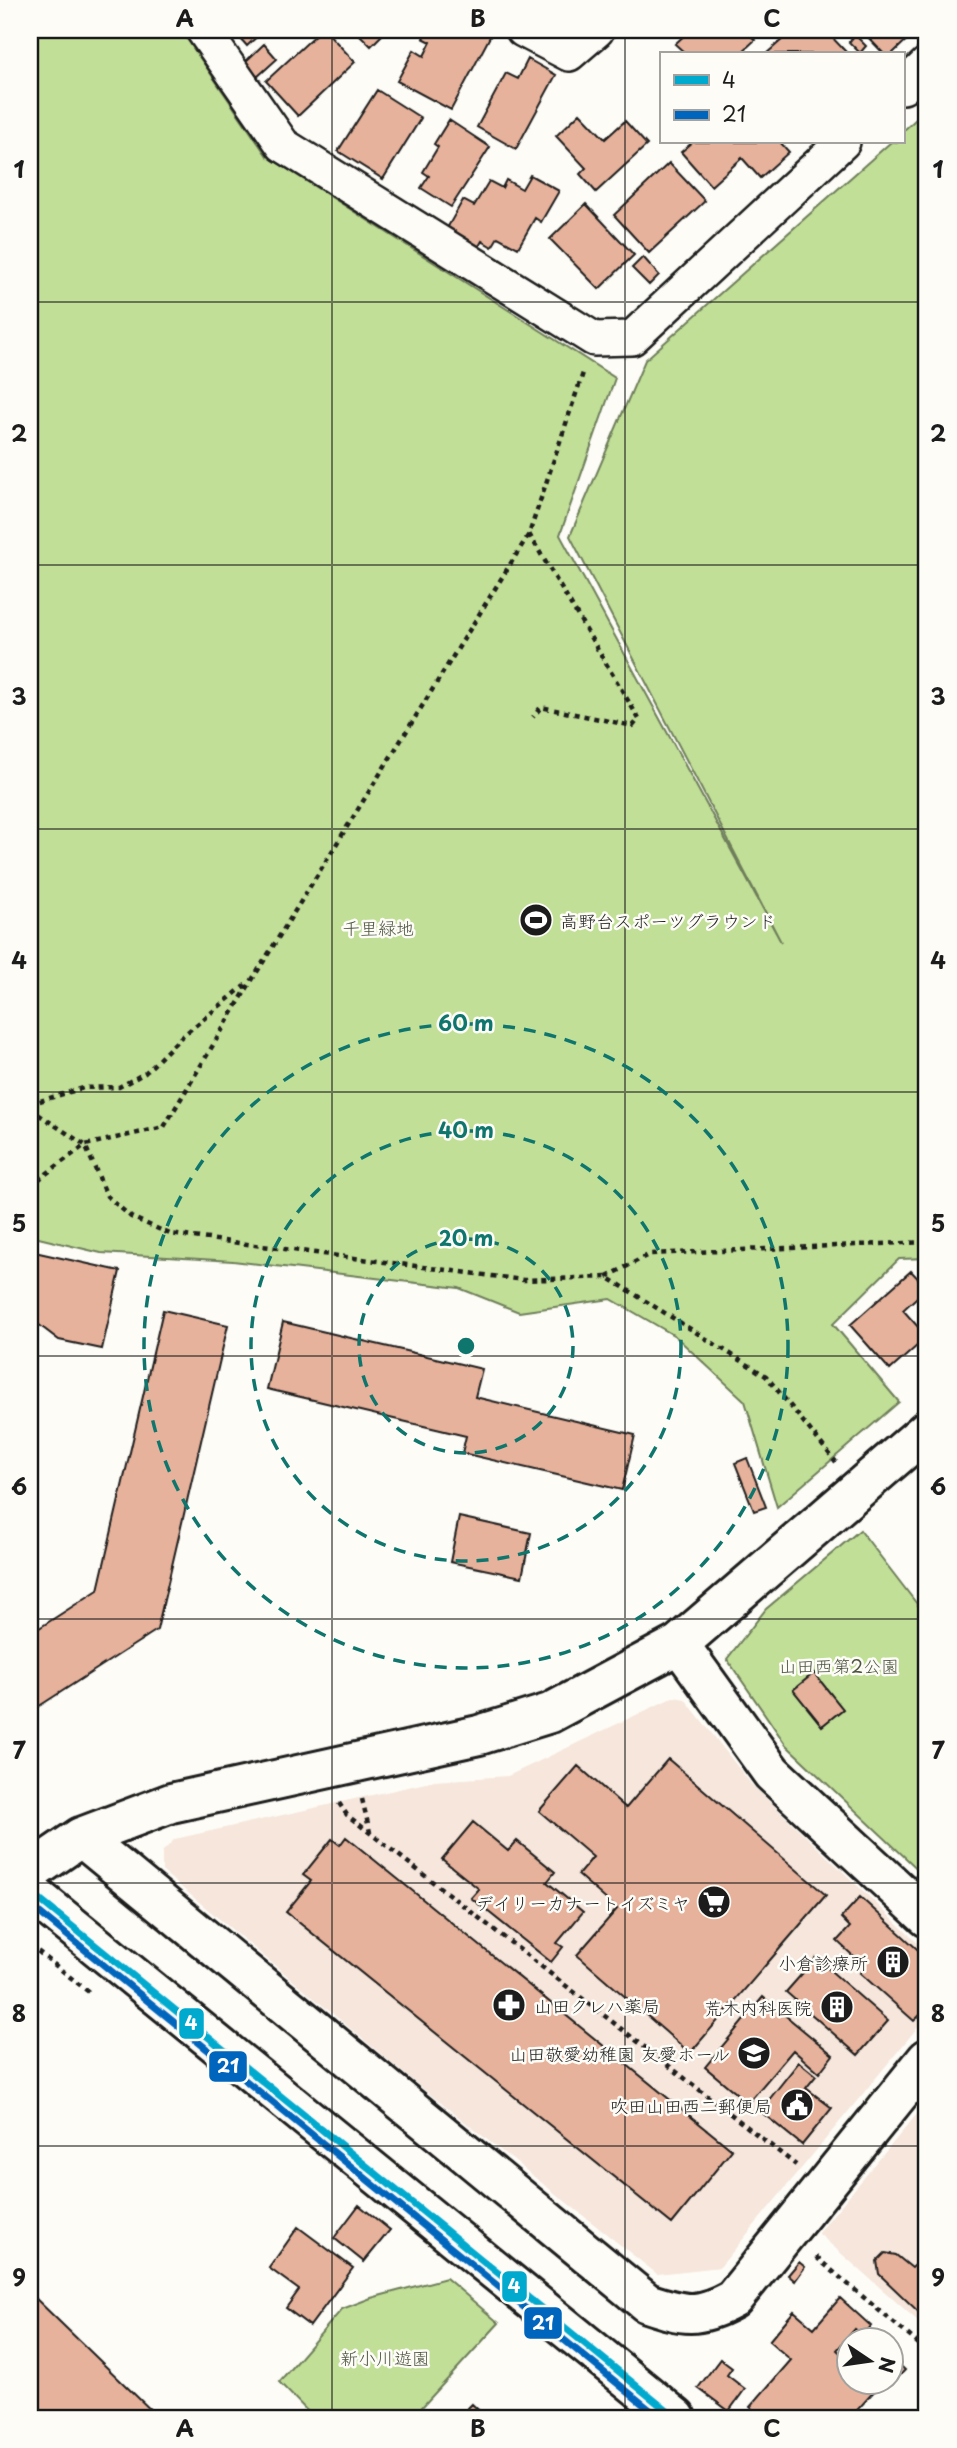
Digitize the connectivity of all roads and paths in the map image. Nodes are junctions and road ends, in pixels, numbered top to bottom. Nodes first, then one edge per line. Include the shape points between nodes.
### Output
1 (202, 30) edge
2 (523, 30) edge
3 (597, 30) edge
4 (927, 64) edge
5 (904, 86) edge
6 (842, 144) edge
7 (594, 339) junction
8 (529, 534) junction
9 (533, 717) dead end
10 (252, 980) junction
11 (30, 1104) edge
12 (30, 1110) edge
13 (85, 1145) junction
14 (30, 1186) edge
15 (927, 1242) edge
16 (607, 1277) junction
17 (927, 1430) edge
18 (838, 1464) dead end
19 (679, 1644) junction
20 (360, 1788) dead end
21 (347, 1815) dead end
22 (371, 1832) junction
23 (81, 1837) junction
24 (30, 1872) edge
25 (41, 1902) edge
26 (927, 1917) edge
27 (927, 2059) edge
28 (805, 2172) dead end
29 (813, 2254) dead end
30 (927, 2351) edge
31 (676, 2418) edge

1 - 7 street via 283,145
2 - 3 street via 569,54
4 - 5 street
6 - 7 street via 632,338
7 - 8 path
8 - 9 path via 639,719 633,726 541,707
8 - 10 path
10 - 11 path via 145,1073 119,1087 83,1088
10 - 13 path via 164,1127
12 - 13 path
13 - 14 path
13 - 16 path via 107,1196 131,1217 170,1234 523,1280
15 - 16 path via 650,1254
16 - 18 path via 765,1376
17 - 19 street
19 - 23 street via 550,1713 479,1735 171,1803
19 - 26 street via 772,1773
20 - 22 path
21 - 22 path
22 - 28 path
23 - 24 street
23 - 27 street via 647,2303 682,2315 712,2310 733,2299
25 - 31 street
29 - 30 path

